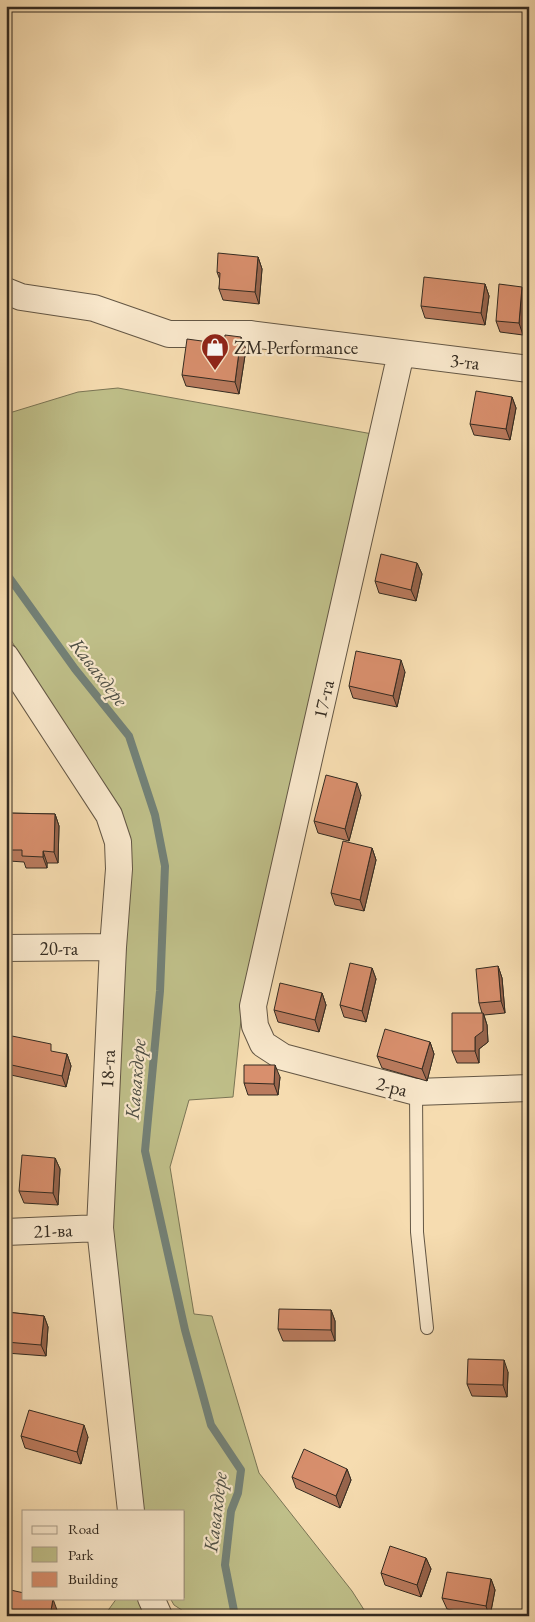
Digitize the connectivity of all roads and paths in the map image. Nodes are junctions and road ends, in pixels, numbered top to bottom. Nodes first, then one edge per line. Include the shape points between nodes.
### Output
1 (6, 291) edge
2 (401, 353) junction
3 (529, 369) edge
4 (6, 657) edge
5 (113, 947) junction
6 (6, 948) edge
7 (263, 1044) joint
8 (529, 1088) edge
9 (416, 1092) junction
10 (100, 1228) junction
11 (6, 1232) edge
12 (427, 1328) dead end
13 (131, 1510) edge
14 (152, 1600) edge
15 (159, 1616) edge

1 - 2 street, 3-та via 21,297 94,308 169,334 250,334
2 - 3 street, 3-та
2 - 7 street, 17-та via 253,1006 255,1026
4 - 5 street, 18-та via 109,815 118,842 119,869
5 - 6 street, 20-та
5 - 10 street, 18-та
7 - 9 street, 2-ра via 283,1056
8 - 9 street, 2-ра
9 - 12 lane via 417,1232
10 - 11 street, 21-ва
10 - 13 street, 18-та
14 - 15 street

